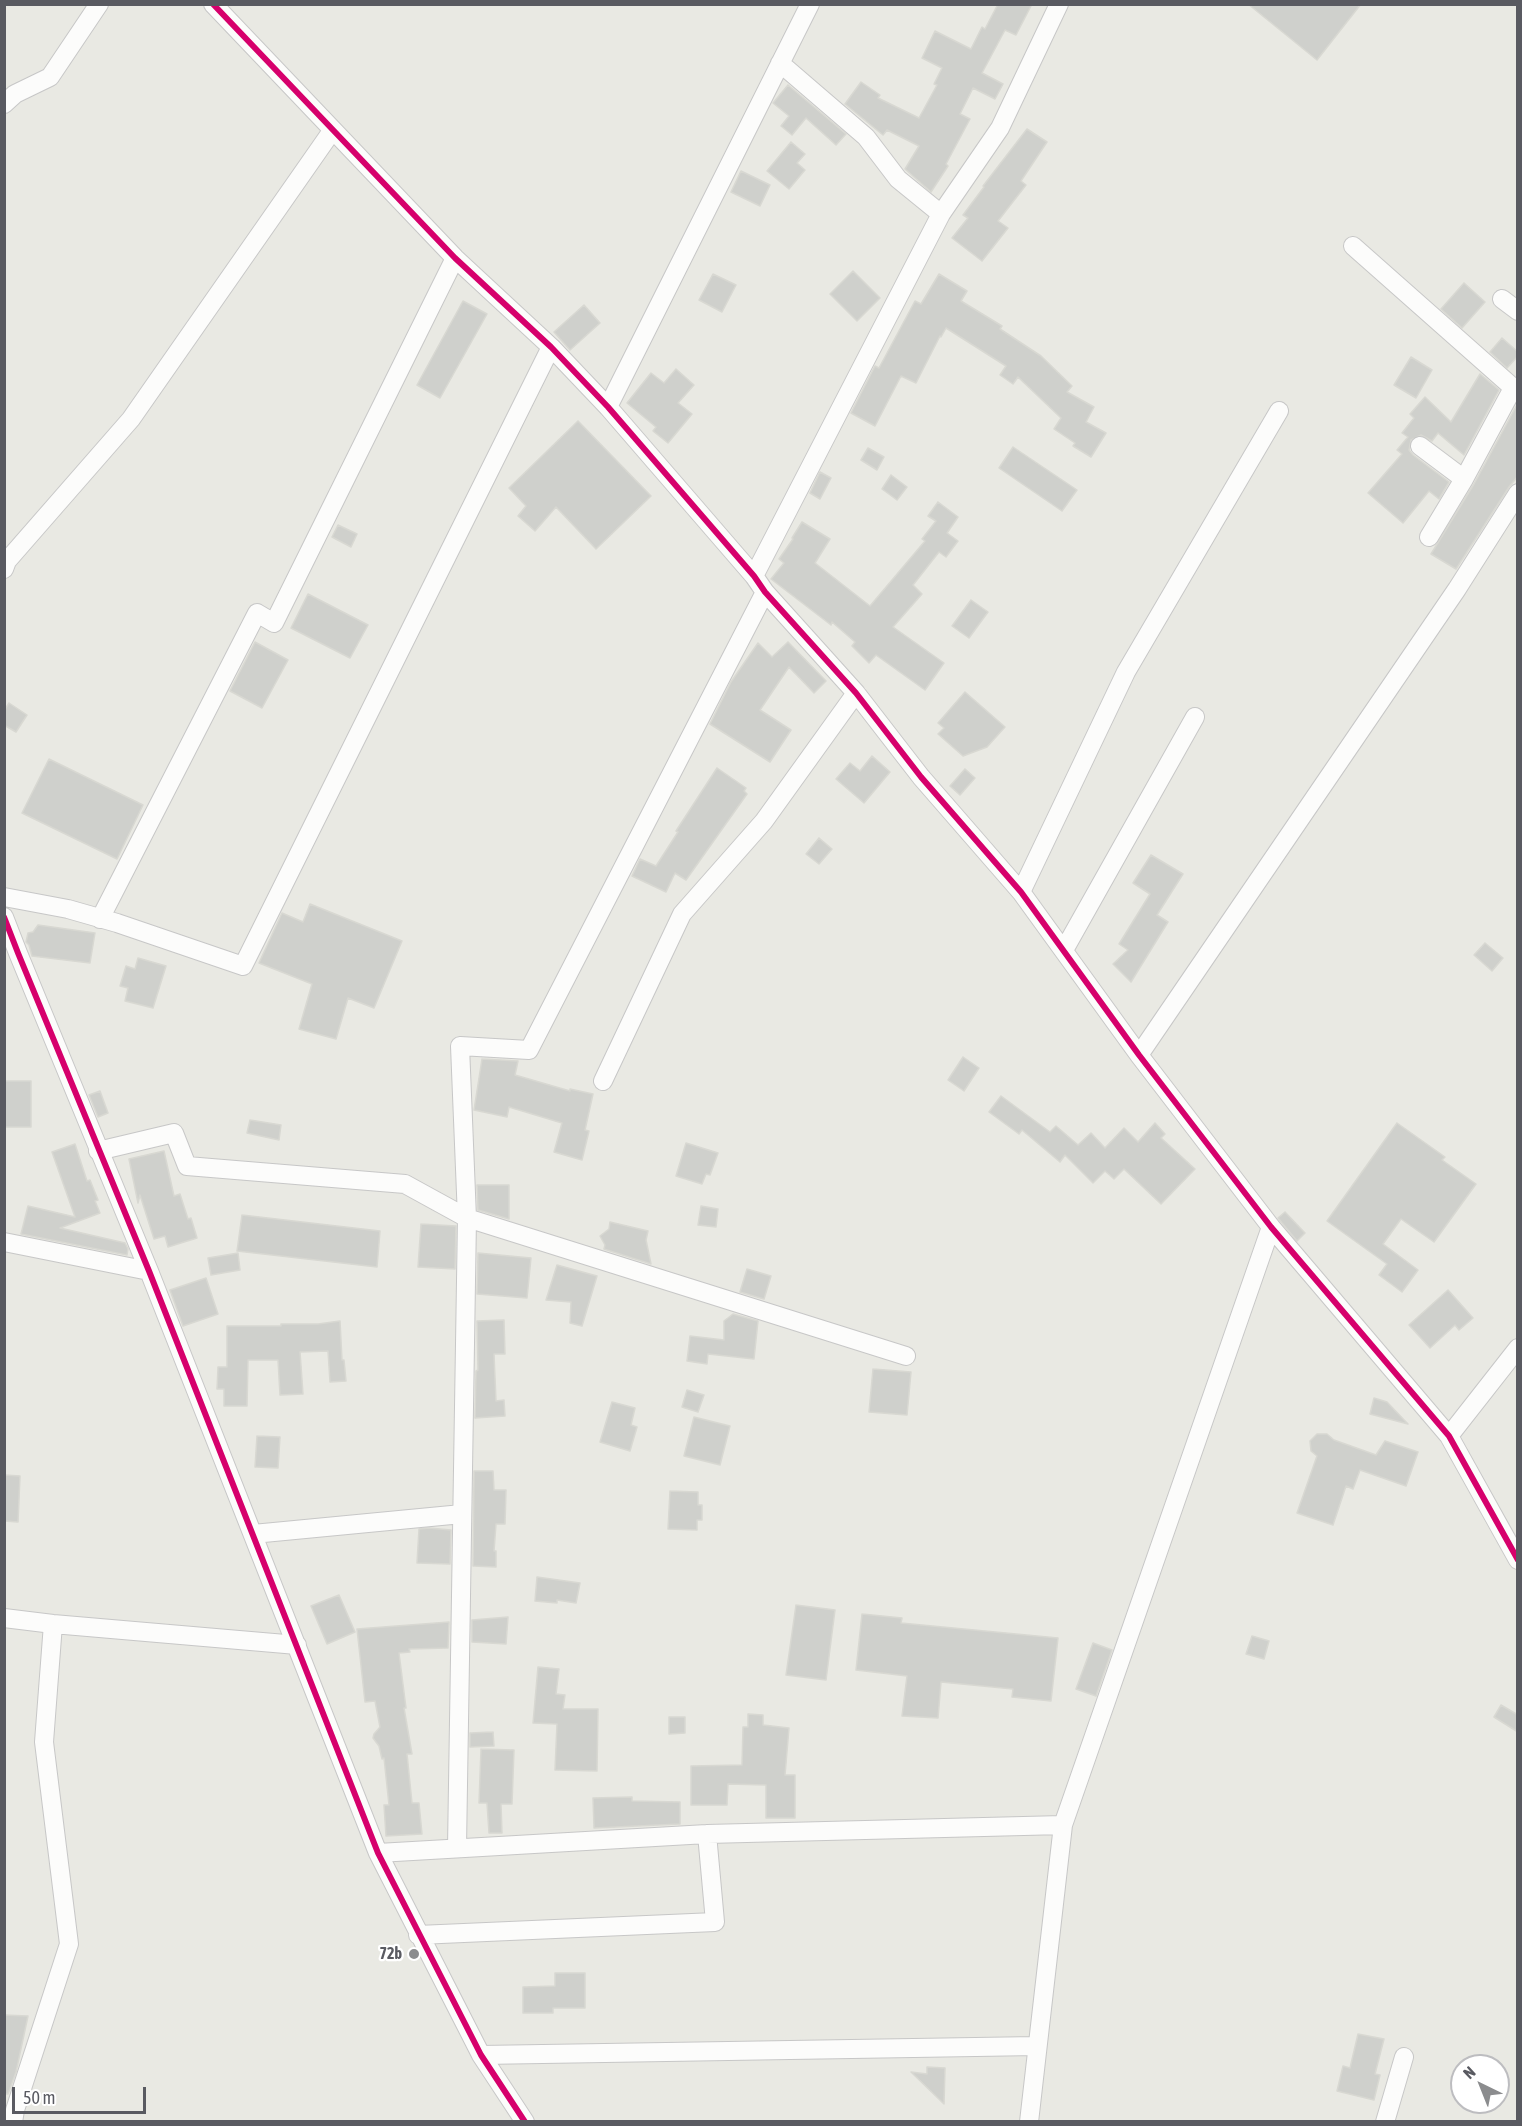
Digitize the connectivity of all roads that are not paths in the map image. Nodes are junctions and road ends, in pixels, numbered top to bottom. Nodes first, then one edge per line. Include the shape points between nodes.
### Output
1 (99, 4) edge
2 (213, 4) edge
3 (810, 4) edge
4 (1059, 4) edge
5 (780, 63) junction
6 (4, 105) edge
7 (332, 131) junction
8 (941, 214) junction
9 (1353, 246) dead end
10 (456, 258) junction
11 (1502, 299) dead end
12 (1518, 311) edge
13 (551, 347) junction
14 (1516, 390) edge
15 (608, 407) junction
16 (1279, 411) dead end
17 (1420, 446) dead end
18 (1464, 479) junction
19 (1518, 493) edge
20 (1429, 537) dead end
21 (4, 569) edge
22 (754, 576) junction
23 (765, 592) junction
24 (856, 693) junction
25 (1195, 717) dead end
26 (1021, 892) junction
27 (4, 897) edge
28 (4, 917) edge
29 (100, 919) junction
30 (1064, 950) junction
31 (11, 955) edge
32 (1139, 1055) junction
33 (603, 1081) dead end
34 (98, 1151) junction
35 (466, 1218) junction
36 (1271, 1227) junction
37 (4, 1242) edge
38 (149, 1271) junction
39 (1518, 1347) edge
40 (906, 1356) dead end
41 (1449, 1436) junction
42 (462, 1514) junction
43 (253, 1534) junction
44 (1518, 1560) edge
45 (4, 1618) edge
46 (53, 1624) junction
47 (297, 1645) junction
48 (1063, 1825) junction
49 (707, 1834) junction
50 (457, 1847) junction
51 (378, 1853) junction
52 (418, 1935) junction
53 (1037, 2046) junction
54 (482, 2055) junction
55 (1404, 2057) dead end
56 (13, 2121) edge
57 (525, 2121) edge
58 (1029, 2121) edge
59 (1385, 2121) edge

1 - 6 street via 50,76 15,94
2 - 7 street
3 - 5 street
4 - 8 street via 1000,128
5 - 8 street via 866,137 898,179
5 - 15 street
7 - 10 street
7 - 21 street via 131,419
8 - 22 street
9 - 14 street
10 - 13 street
10 - 29 street via 274,623 257,613
11 - 12 street
13 - 15 street
13 - 29 street via 243,966
14 - 18 street
15 - 22 street
16 - 26 street via 1126,672
17 - 18 street
18 - 20 street
19 - 32 street via 1457,589
22 - 23 street
23 - 24 street
23 - 35 street via 529,1050 460,1046
24 - 26 street via 921,777
24 - 33 street via 764,821 682,914
25 - 30 street
26 - 30 street
27 - 29 street
28 - 31 street
30 - 32 street
31 - 34 street
32 - 36 street
34 - 35 street via 174,1133 187,1166 405,1184
34 - 38 street
35 - 40 street
35 - 42 street
36 - 41 street
36 - 48 street
37 - 38 street
38 - 43 street
39 - 41 street
41 - 44 street
42 - 43 street
42 - 50 street
43 - 47 street
45 - 46 street
46 - 47 street
46 - 56 street via 44,1742 69,1944
47 - 51 street
48 - 49 street
48 - 53 street
49 - 50 street
49 - 52 street via 715,1922
50 - 51 street
51 - 52 street
52 - 54 street
53 - 54 street
53 - 58 street
54 - 57 street
55 - 59 street

